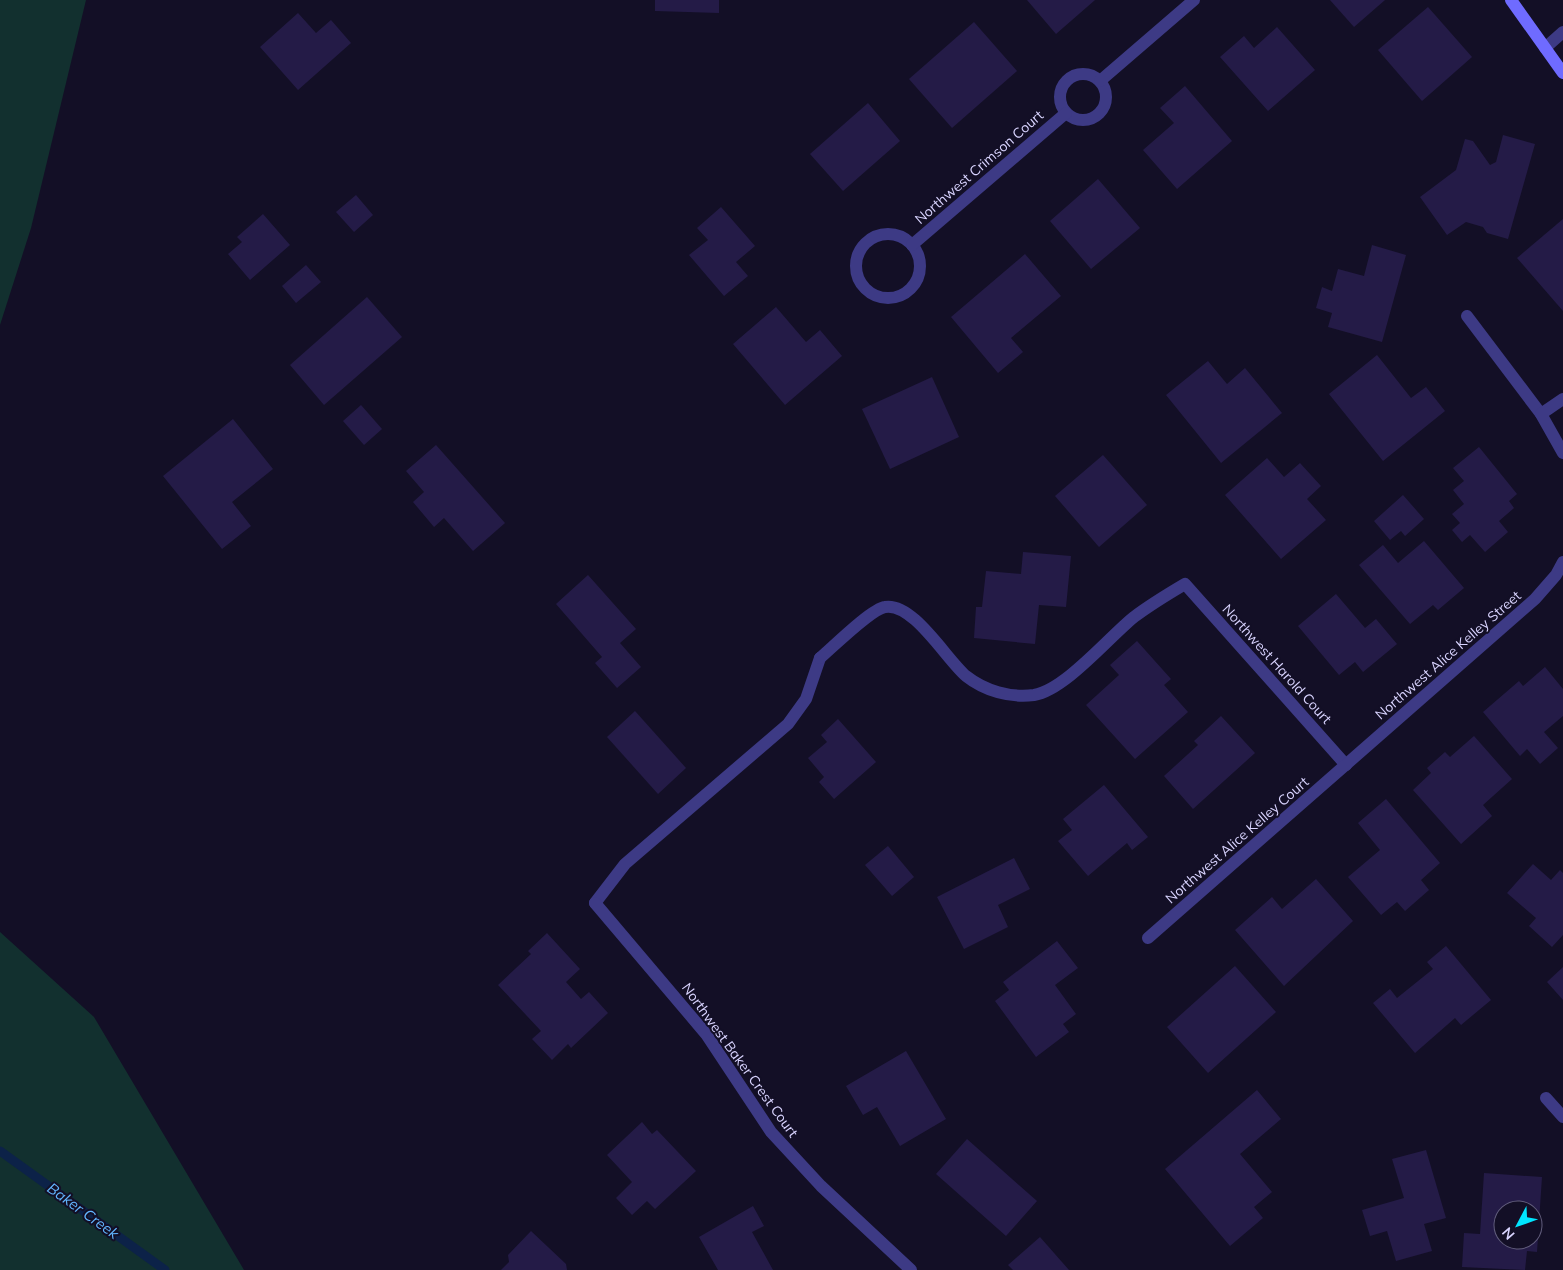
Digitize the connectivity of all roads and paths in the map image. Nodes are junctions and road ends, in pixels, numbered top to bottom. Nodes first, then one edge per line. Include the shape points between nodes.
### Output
1 (1194, 0) edge
2 (1511, 0) edge
3 (1563, 32) edge
4 (1545, 48) junction
5 (1563, 73) edge
6 (1100, 81) junction
7 (1066, 113) junction
8 (912, 245) junction
9 (1467, 316) dead end
10 (1563, 399) edge
11 (1541, 414) junction
12 (1563, 453) edge
13 (1563, 562) edge
14 (1346, 765) junction
15 (595, 903) joint
16 (1148, 938) dead end
17 (1546, 1098) dead end
18 (1563, 1117) edge
19 (911, 1270) edge

1 - 6 street
2 - 4 main road
3 - 4 street
4 - 5 main road
6 - 7 street, Northwest Crimson Court via 1085,74 1067,81 1060,100
6 - 7 street, Northwest Crimson Court via 1107,99 1095,118 1077,120
7 - 8 street, Northwest Crimson Court
8 - 8 street, Northwest Crimson Court via 892,234 871,238 863,245 856,262 860,283 880,297 904,294 912,287 920,271 918,254
9 - 11 street
10 - 11 street
11 - 12 street
13 - 14 street, Northwest Alice Kelley Street via 1535,599
14 - 15 street, Northwest Harold Court via 1185,584 1135,616 1055,688 1034,695 987,689 966,676 910,616 898,608 884,607 820,658 806,699 788,724 625,864
14 - 16 street, Northwest Alice Kelley Court
15 - 19 street, Northwest Baker Crest Court via 706,1034 771,1132 821,1186
17 - 18 street

